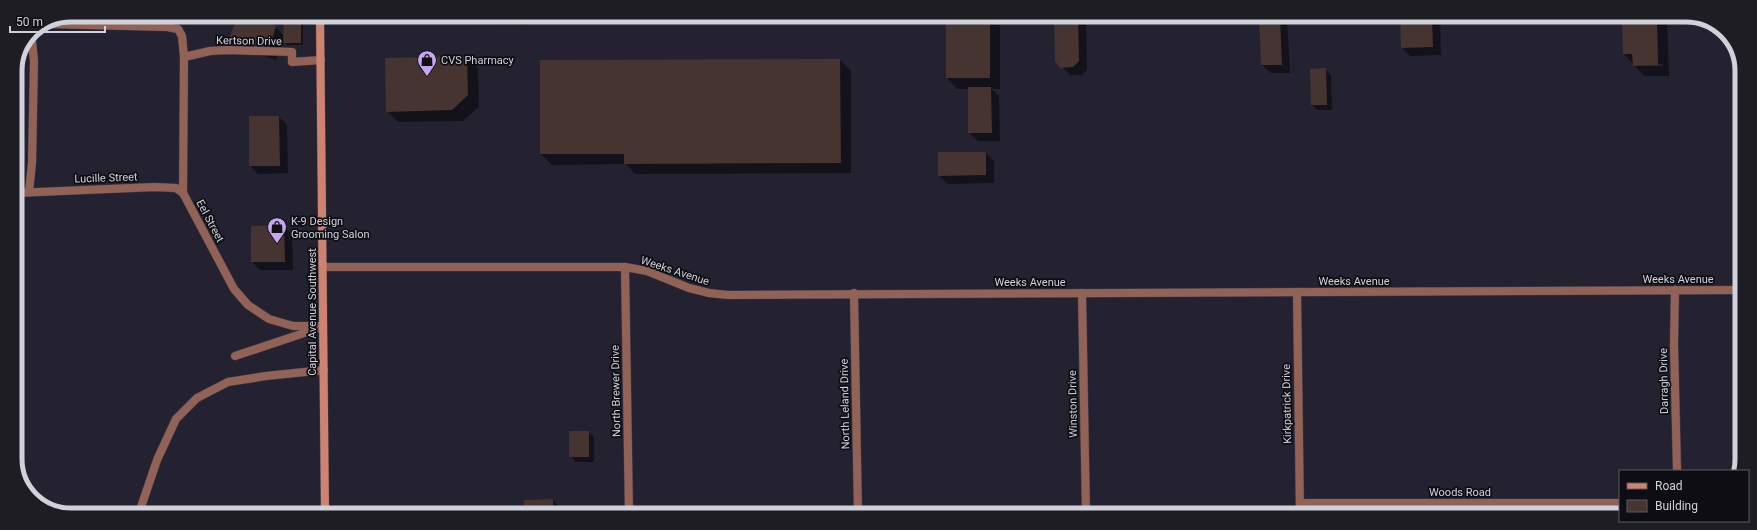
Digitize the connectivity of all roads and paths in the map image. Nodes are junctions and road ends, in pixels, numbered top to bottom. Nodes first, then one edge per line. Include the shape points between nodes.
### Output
1 (320, 22) edge
2 (57, 24) edge
3 (32, 41) edge
4 (184, 57) junction
5 (321, 60) junction
6 (22, 192) edge
7 (29, 192) junction
8 (183, 193) junction
9 (323, 267) junction
10 (625, 268) junction
11 (1675, 290) junction
12 (1735, 290) edge
13 (1297, 292) junction
14 (854, 294) junction
15 (1082, 294) junction
16 (323, 326) junction
17 (235, 356) dead end
18 (324, 370) junction
19 (1677, 470) edge
20 (1300, 503) junction
21 (1619, 503) edge
22 (141, 508) edge
23 (325, 508) edge
24 (629, 508) edge
25 (858, 508) edge
26 (1086, 508) edge
27 (1300, 508) edge

1 - 5 main road, Capital Avenue Southwest
2 - 4 street via 178,29 182,36
3 - 7 street via 32,163
4 - 5 street, Kertson Drive via 228,50 292,52 292,62
4 - 8 street, Eel Street
5 - 9 main road, Capital Avenue Southwest
6 - 7 street, Lucille Street
7 - 8 street, Lucille Street via 155,187 176,188
8 - 16 street, Eel Street via 234,289 248,306 269,319 293,326
9 - 10 street, Weeks Avenue
9 - 16 main road, Capital Avenue Southwest
10 - 14 street, Weeks Avenue via 648,271 709,294
10 - 24 street, North Brewer Drive
11 - 12 street, Weeks Avenue
11 - 13 street, Weeks Avenue
11 - 19 street, Darragh Drive
13 - 15 street, Weeks Avenue
13 - 20 street, Kirkpatrick Drive
14 - 15 street, Weeks Avenue
14 - 25 street, North Leland Drive
15 - 26 street, Winston Drive
16 - 17 street
16 - 18 main road, Capital Avenue Southwest
18 - 22 street via 228,382 197,398 176,419 156,460
18 - 23 main road, Capital Avenue Southwest
20 - 21 street, Woods Road
20 - 27 street, Kirkpatrick Drive

